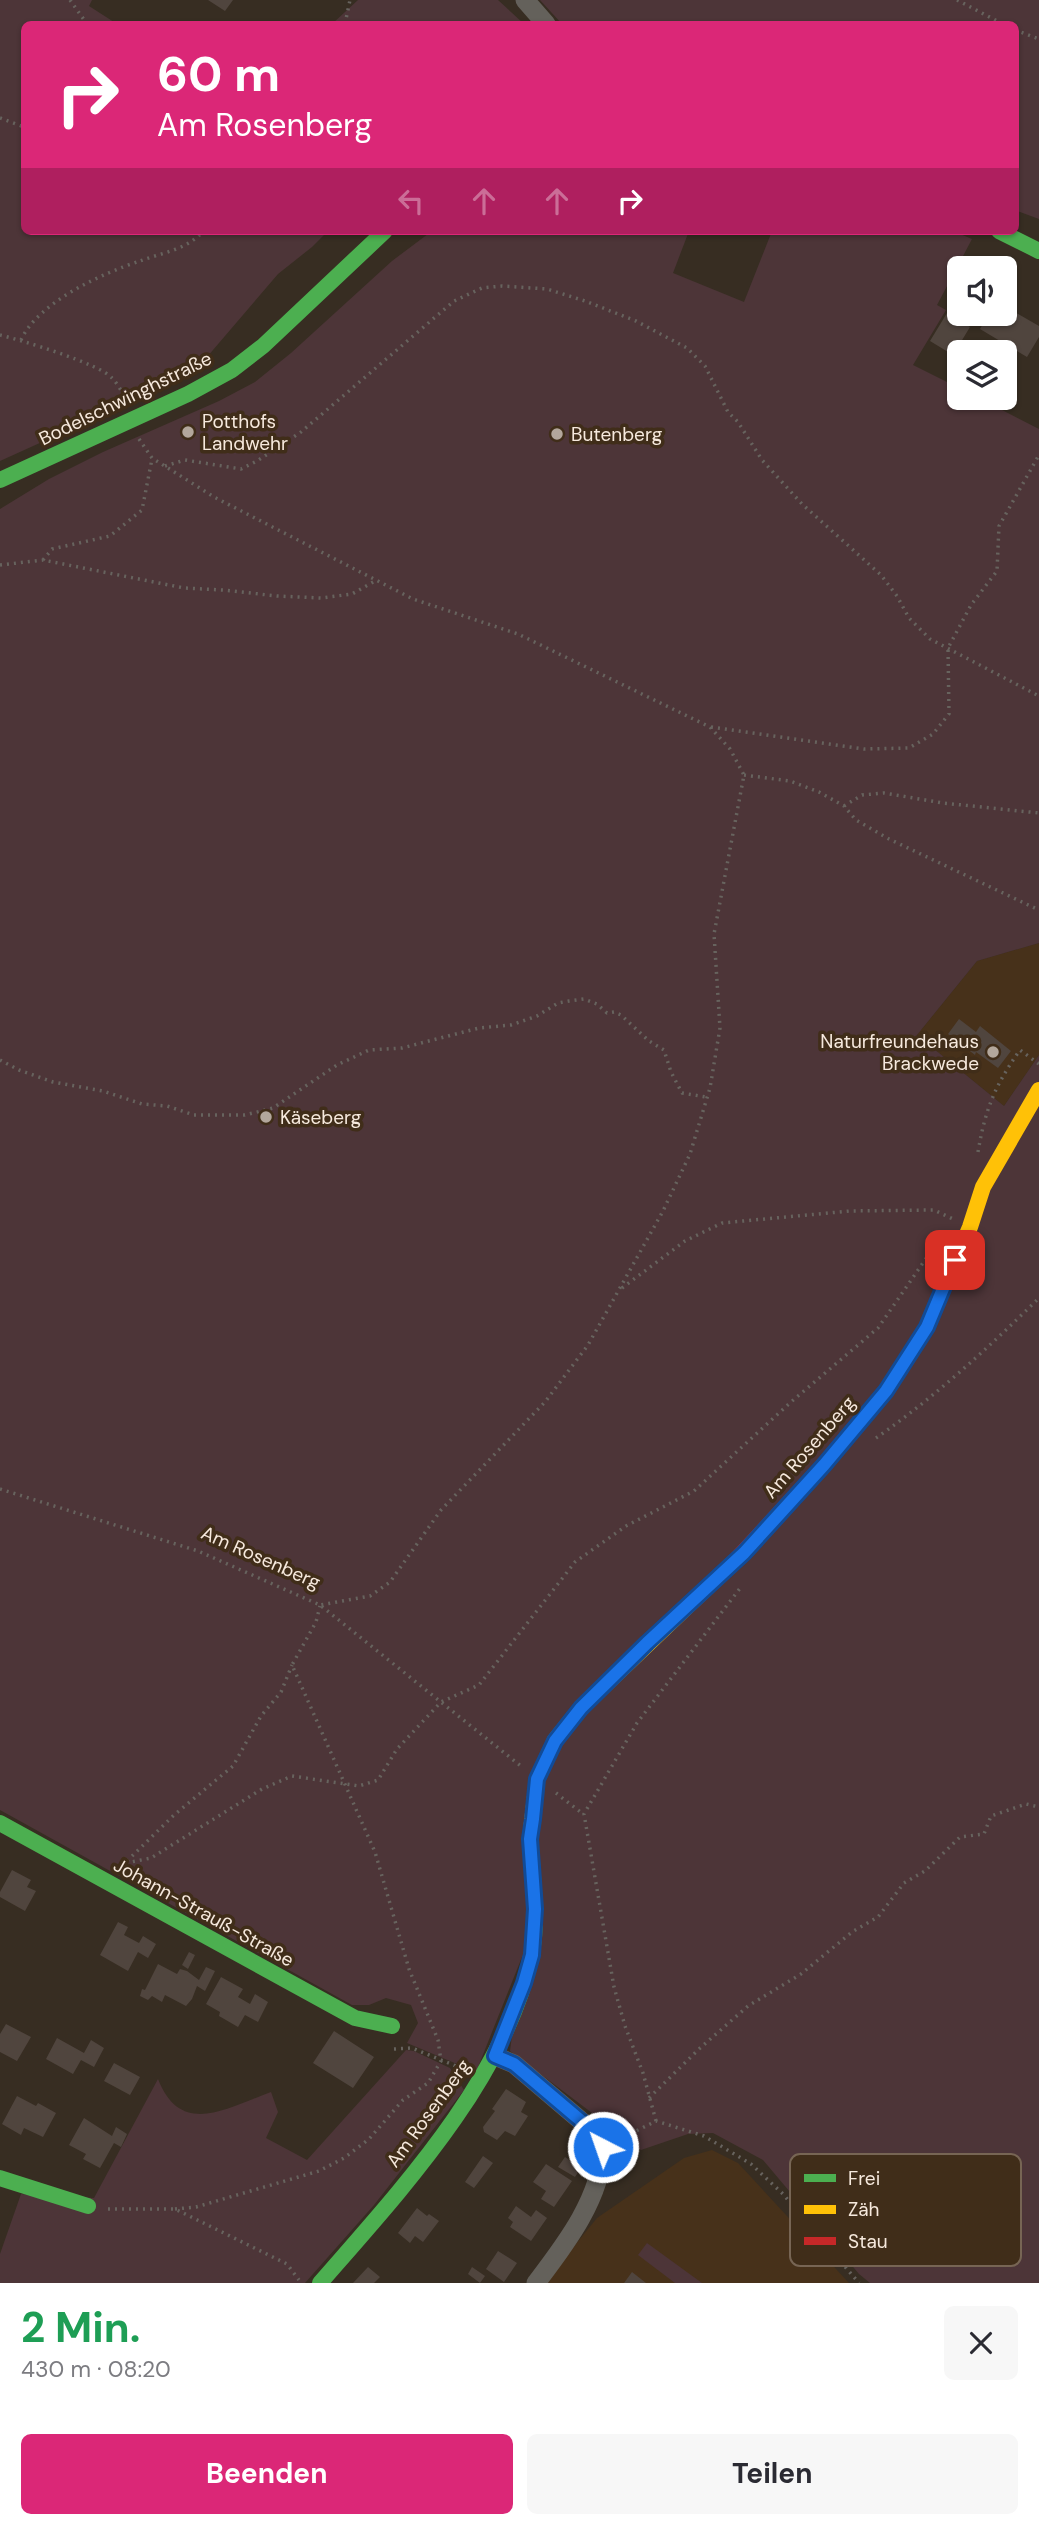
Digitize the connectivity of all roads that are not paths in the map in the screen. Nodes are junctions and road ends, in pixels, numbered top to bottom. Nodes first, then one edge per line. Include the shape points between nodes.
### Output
1 (525, 0) edge
2 (543, 21) edge
3 (381, 235) edge
4 (1007, 235) edge
5 (1039, 251) edge
6 (0, 480) edge
7 (1039, 1090) edge
8 (0, 1823) edge
9 (392, 2026) road end
10 (495, 2056) junction
11 (0, 2178) edge
12 (88, 2206) road end
13 (320, 2283) edge
14 (536, 2283) edge

1 - 2 street
3 - 6 street, Bodelschwinghstraße via 232,370
4 - 5 street
7 - 10 street, Am Rosenberg via 983,1186 927,1327 886,1391 744,1553 581,1708 555,1741 537,1779 530,1839 535,1909 532,1955
8 - 9 street, Johann-Strauß-Straße via 355,2018
10 - 13 street, Am Rosenberg via 458,2115
10 - 14 street via 514,2064 593,2131 603,2147 588,2204
11 - 12 street

